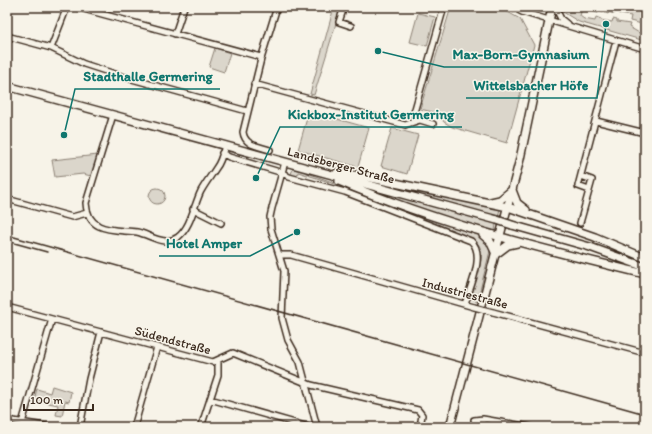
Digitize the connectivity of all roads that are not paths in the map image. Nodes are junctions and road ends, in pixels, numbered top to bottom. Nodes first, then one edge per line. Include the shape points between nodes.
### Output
1 (67, 7) edge
2 (76, 7) edge
3 (184, 7) edge
4 (277, 7) edge
5 (344, 7) edge
6 (444, 7) edge
7 (512, 7) edge
8 (554, 7) edge
9 (550, 20) junction
10 (351, 26) dead end
11 (572, 27) junction
12 (175, 34) junction
13 (7, 36) edge
14 (616, 41) junction
15 (51, 48) junction
16 (645, 49) edge
17 (261, 57) junction
18 (254, 84) junction
19 (7, 86) edge
20 (247, 111) junction
21 (113, 115) junction
22 (413, 121) junction
23 (596, 121) junction
24 (433, 124) dead end
25 (645, 133) edge
26 (225, 145) junction
27 (270, 150) dead end
28 (222, 153) junction
29 (286, 162) junction
30 (283, 173) junction
31 (323, 173) junction
32 (581, 176) junction
33 (512, 190) junction
34 (589, 190) junction
35 (7, 199) edge
36 (487, 202) junction
37 (508, 207) junction
38 (193, 209) junction
39 (87, 213) junction
40 (533, 214) junction
41 (221, 223) dead end
42 (580, 223) dead end
43 (478, 231) junction
44 (500, 238) junction
45 (521, 243) junction
46 (496, 254) junction
47 (280, 255) junction
48 (645, 258) edge
49 (645, 267) edge
50 (645, 274) edge
51 (465, 304) junction
52 (7, 307) edge
53 (52, 319) junction
54 (102, 332) junction
55 (157, 347) junction
56 (645, 353) edge
57 (218, 361) junction
58 (305, 382) junction
59 (210, 399) junction
60 (483, 419) junction
61 (7, 420) edge
62 (474, 420) dead end
63 (22, 423) junction
64 (29, 426) edge
65 (514, 426) edge
66 (51, 427) edge
67 (80, 427) edge
68 (134, 427) edge
69 (201, 427) edge
70 (310, 427) edge
71 (317, 427) edge
72 (420, 427) edge
73 (450, 427) edge
74 (481, 427) edge
75 (530, 427) edge

1 - 15 street
2 - 12 street
3 - 12 street
4 - 17 street
5 - 10 street via 339,22
6 - 22 street
7 - 9 street
8 - 9 main road
8 - 11 street via 561,19
9 - 11 street
9 - 33 main road
11 - 14 street
12 - 17 street
13 - 15 street
14 - 16 street
14 - 23 street
15 - 20 street via 85,64 121,76
17 - 18 street
18 - 20 street
18 - 22 street via 405,125 410,125
19 - 21 main road, Landsberger Straße
20 - 27 street via 243,132 245,140
21 - 26 main road, Landsberger Straße
21 - 39 street via 95,177 86,198
22 - 24 street via 420,120
23 - 25 street
23 - 32 street
26 - 28 street
26 - 29 main road, Landsberger Straße
28 - 30 street, Landsberger Straße via 229,158
28 - 38 street via 217,168 207,179
29 - 30 street
29 - 31 main road, Landsberger Straße
30 - 47 street via 270,217 271,229
30 - 51 street, Landsberger Straße via 289,177 345,192 468,239 477,246 478,258
31 - 36 main road via 362,176
31 - 43 main road via 364,192
31 - 49 main road, Landsberger Straße, bridge via 571,241
32 - 34 street via 578,186
32 - 34 street via 592,180
33 - 36 main road via 500,200
33 - 37 main road
33 - 40 main road via 519,205
34 - 42 street
35 - 39 street via 72,217
36 - 37 main road
37 - 40 main road
37 - 44 main road
38 - 39 street via 181,234 169,241 160,241 137,232 104,228 94,222
38 - 41 street
40 - 48 main road
43 - 44 main road
43 - 46 main road via 490,241
44 - 45 main road
44 - 46 main road
45 - 46 main road via 508,245
45 - 50 main road
46 - 73 main road
47 - 51 street, Industriestraße
47 - 58 street via 285,283 282,318 288,340 300,362
51 - 56 street, Industriestraße, bridge
52 - 53 street, Südendstraße
53 - 54 street, Südendstraße
53 - 63 street
54 - 55 street, Südendstraße
54 - 67 street via 89,379
55 - 57 street, Südendstraße via 213,362
55 - 68 street
57 - 58 street, Südendstraße via 233,353
57 - 59 street via 218,375
58 - 71 street
58 - 72 street, Südendstraße via 421,412
59 - 69 street
59 - 70 street
60 - 62 street
60 - 65 street
60 - 74 street
61 - 63 street
63 - 64 street
64 - 66 street
65 - 75 street

